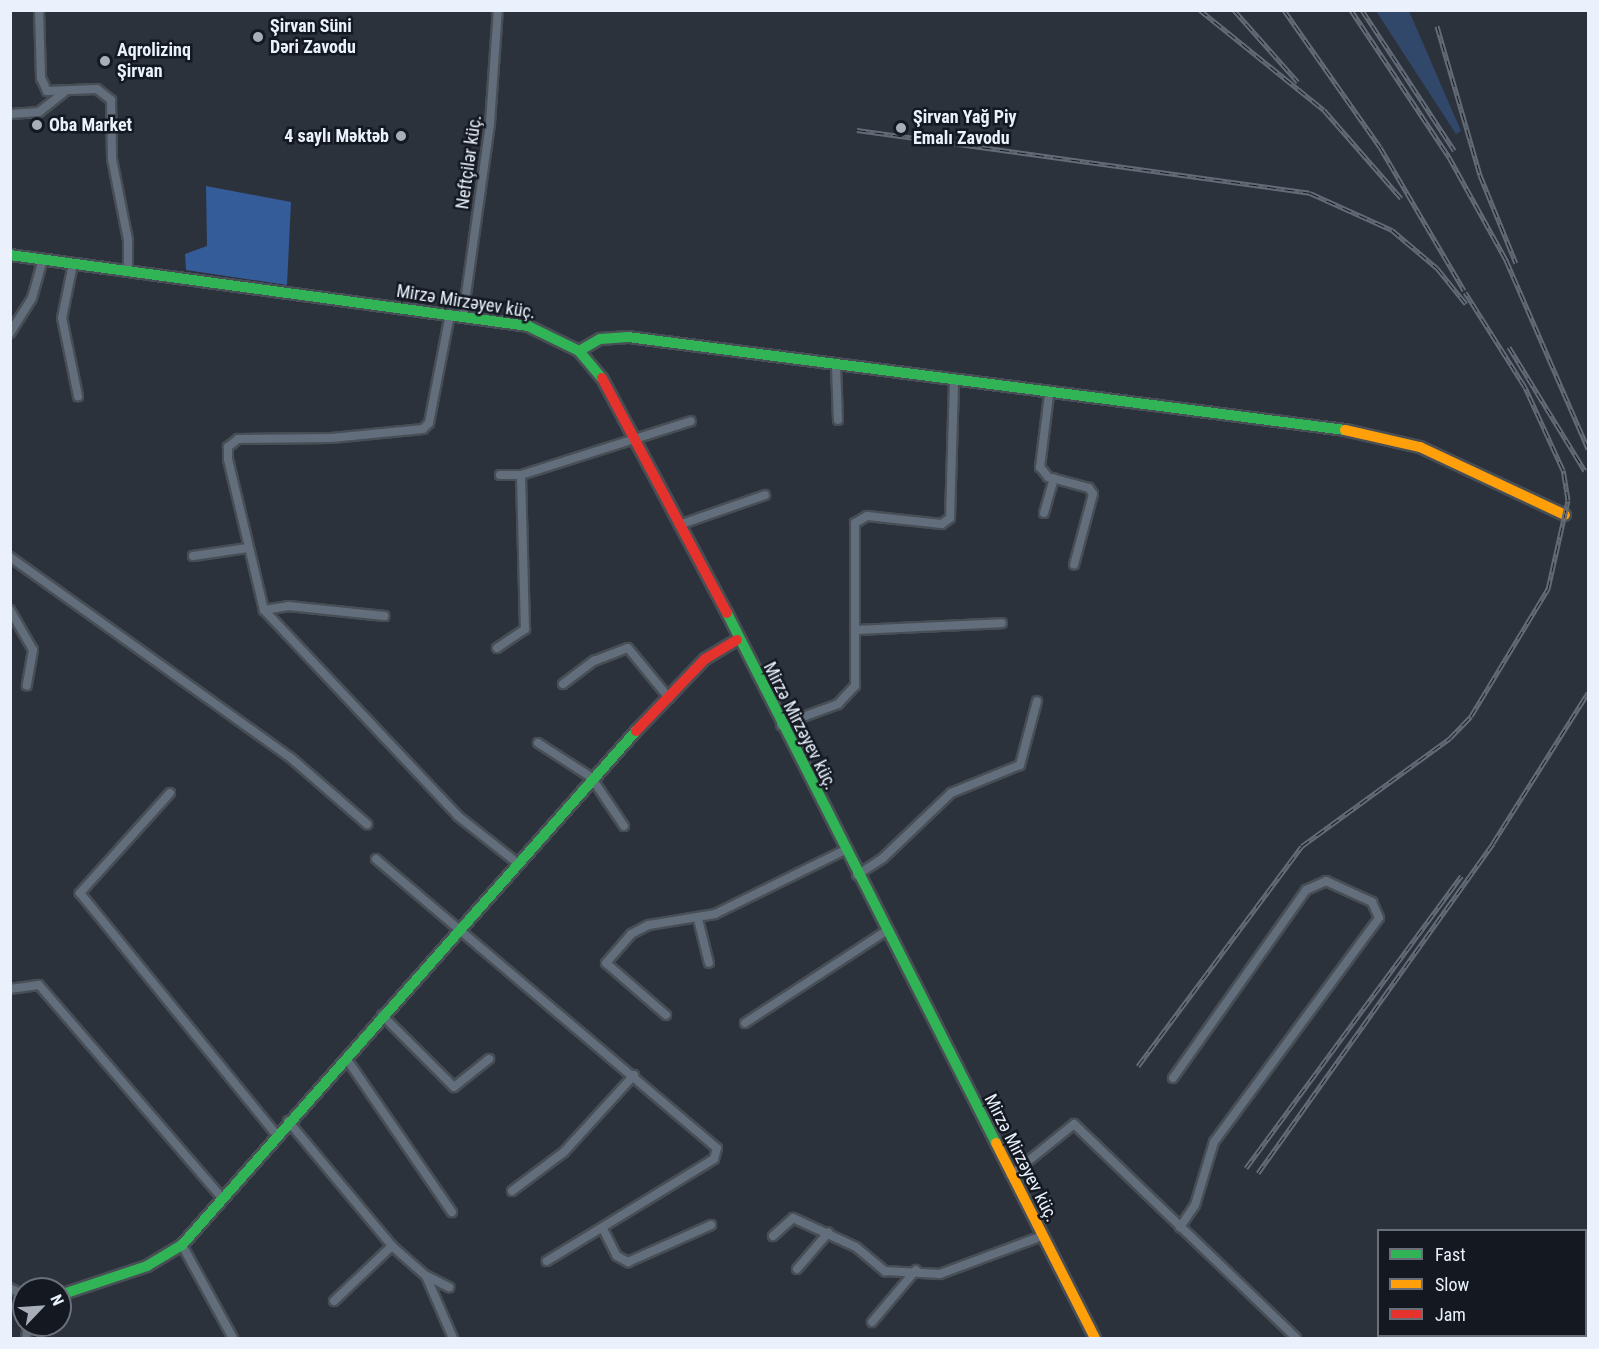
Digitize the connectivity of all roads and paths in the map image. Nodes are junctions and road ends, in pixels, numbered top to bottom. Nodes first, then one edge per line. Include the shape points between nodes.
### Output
1 (39, 10) edge
2 (498, 10) edge
3 (63, 93) junction
4 (10, 114) edge
5 (10, 255) edge
6 (43, 259) junction
7 (74, 264) junction
8 (128, 272) junction
9 (450, 314) junction
10 (463, 316) junction
11 (10, 333) edge
12 (579, 351) junction
13 (836, 366) junction
14 (954, 382) junction
15 (1049, 395) junction
16 (78, 396) dead end
17 (838, 420) dead end
18 (691, 421) dead end
19 (637, 436) junction
20 (500, 475) dead end
21 (521, 475) junction
22 (1054, 478) junction
23 (765, 495) dead end
24 (1044, 513) dead end
25 (1565, 516) dead end
26 (680, 525) junction
27 (247, 548) junction
28 (194, 556) dead end
29 (10, 557) edge
30 (1074, 565) dead end
31 (10, 610) edge
32 (264, 610) junction
33 (384, 616) dead end
34 (1002, 623) dead end
35 (855, 630) junction
36 (738, 640) junction
37 (497, 648) dead end
38 (563, 684) dead end
39 (27, 685) dead end
40 (669, 698) junction
41 (1037, 701) dead end
42 (781, 725) junction
43 (538, 743) dead end
44 (591, 777) junction
45 (170, 794) dead end
46 (367, 824) dead end
47 (624, 826) dead end
48 (845, 850) junction
49 (376, 859) dead end
50 (516, 862) junction
51 (857, 875) junction
52 (698, 919) junction
53 (459, 925) junction
54 (886, 931) junction
55 (709, 963) dead end
56 (10, 989) edge
57 (382, 1015) junction
58 (666, 1015) dead end
59 (745, 1023) dead end
60 (346, 1058) junction
61 (489, 1059) dead end
62 (634, 1075) junction
63 (1173, 1078) dead end
64 (288, 1120) junction
65 (276, 1134) junction
66 (1011, 1175) junction
67 (512, 1191) dead end
68 (224, 1199) junction
69 (452, 1212) dead end
70 (711, 1225) dead end
71 (1180, 1227) junction
72 (603, 1229) junction
73 (828, 1233) junction
74 (773, 1236) dead end
75 (1042, 1236) junction
76 (182, 1245) junction
77 (392, 1246) junction
78 (547, 1261) dead end
79 (796, 1269) dead end
80 (916, 1270) junction
81 (426, 1276) junction
82 (449, 1287) dead end
83 (72, 1291) edge
84 (334, 1301) dead end
85 (872, 1322) dead end
86 (233, 1338) edge
87 (453, 1338) edge
88 (1095, 1338) edge
89 (1296, 1338) edge

1 - 3 street via 41,78 47,91
2 - 10 street, Neftçilər küç. via 490,123
3 - 4 street via 39,112
3 - 8 street via 97,89 111,100 112,159 128,240
5 - 6 street, Mirzə Mirzəyev küç.
6 - 7 street, Mirzə Mirzəyev küç.
6 - 11 street via 32,298
7 - 8 street, Mirzə Mirzəyev küç.
7 - 16 street via 62,318
8 - 9 street, Mirzə Mirzəyev küç.
9 - 10 street, Mirzə Mirzəyev küç.
9 - 27 street via 429,423 423,429 232,442 228,459
10 - 12 street, Mirzə Mirzəyev küç. via 528,326
12 - 13 street via 600,339 628,337
12 - 19 street, Mirzə Mirzəyev küç. via 611,389
13 - 14 street
13 - 17 street
14 - 15 street
14 - 35 street via 950,518 942,524 867,516 855,523
15 - 22 street via 1038,459 1043,473
15 - 25 street via 1395,439
18 - 19 street
19 - 21 street
19 - 26 street, Mirzə Mirzəyev küç.
20 - 21 street
21 - 37 street via 525,629
22 - 24 street
22 - 30 street via 1089,488 1093,494
23 - 26 street
26 - 36 street, Mirzə Mirzəyev küç.
27 - 28 street
27 - 32 street
29 - 46 street via 291,758
31 - 39 street via 33,650
32 - 33 street via 288,606
32 - 50 street via 458,816
34 - 35 street
35 - 42 street via 855,686 849,698
36 - 40 street via 705,659
36 - 42 street, Mirzə Mirzəyev küç.
38 - 40 street via 594,661 628,648
40 - 44 street
41 - 51 street via 1020,765 951,794 884,858
42 - 48 street, Mirzə Mirzəyev küç.
43 - 44 street
44 - 47 street
44 - 50 street
45 - 65 street via 80,893
48 - 51 street, Mirzə Mirzəyev küç.
48 - 52 street
49 - 53 street
50 - 53 street
51 - 54 street, Mirzə Mirzəyev küç.
52 - 55 street
52 - 58 street via 638,928 608,957 609,969
53 - 57 street
53 - 62 street
54 - 59 street
54 - 66 street, Mirzə Mirzəyev küç.
56 - 68 street via 39,985
57 - 60 street
57 - 61 street via 454,1087
60 - 64 street
60 - 69 street
62 - 67 street via 564,1152
62 - 72 street via 719,1152
63 - 71 street via 1306,890 1326,881 1372,902 1379,918 1214,1142 1195,1205
64 - 65 street
64 - 77 street
65 - 68 street
66 - 71 street via 1074,1124
66 - 75 street, Mirzə Mirzəyev küç.
68 - 76 street
70 - 72 street via 628,1262 617,1256
71 - 89 street
72 - 78 street
73 - 74 street via 788,1218
73 - 79 street
73 - 80 street via 856,1247 885,1271
75 - 80 street via 949,1274
75 - 88 street, Mirzə Mirzəyev küç.
76 - 83 street via 147,1266
76 - 86 street
77 - 81 street
77 - 84 street
80 - 85 street
81 - 82 street
81 - 87 street

